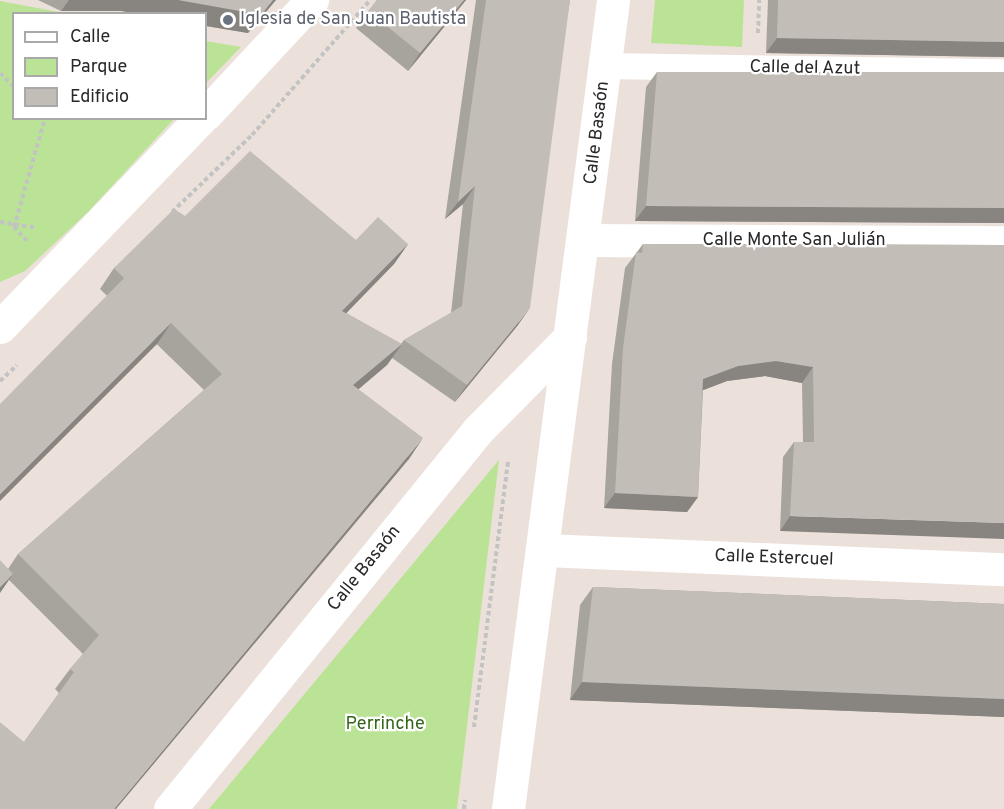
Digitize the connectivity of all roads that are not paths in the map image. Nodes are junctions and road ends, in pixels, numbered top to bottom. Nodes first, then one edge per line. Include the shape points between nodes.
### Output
1 (312, 0) edge
2 (613, 0) edge
3 (606, 66) junction
4 (1004, 72) edge
5 (207, 113) edge
6 (199, 120) edge
7 (585, 240) junction
8 (1004, 242) edge
9 (39, 290) junction
10 (0, 300) edge
11 (0, 327) edge
12 (570, 337) junction
13 (544, 550) junction
14 (1004, 568) edge
15 (170, 809) edge
16 (508, 809) edge

1 - 5 street
2 - 3 street, Calle Basaón
3 - 4 lane, Calle del Azut
3 - 7 street, Calle Basaón
6 - 9 street
7 - 8 street, Calle Monte San Julián
7 - 12 street, Calle Basaón
9 - 10 street
9 - 11 street
12 - 13 street, Calle Basaón
12 - 15 street, Calle Basaón via 478,430
13 - 14 street, Calle Estercuel
13 - 16 street, Calle Basaón

